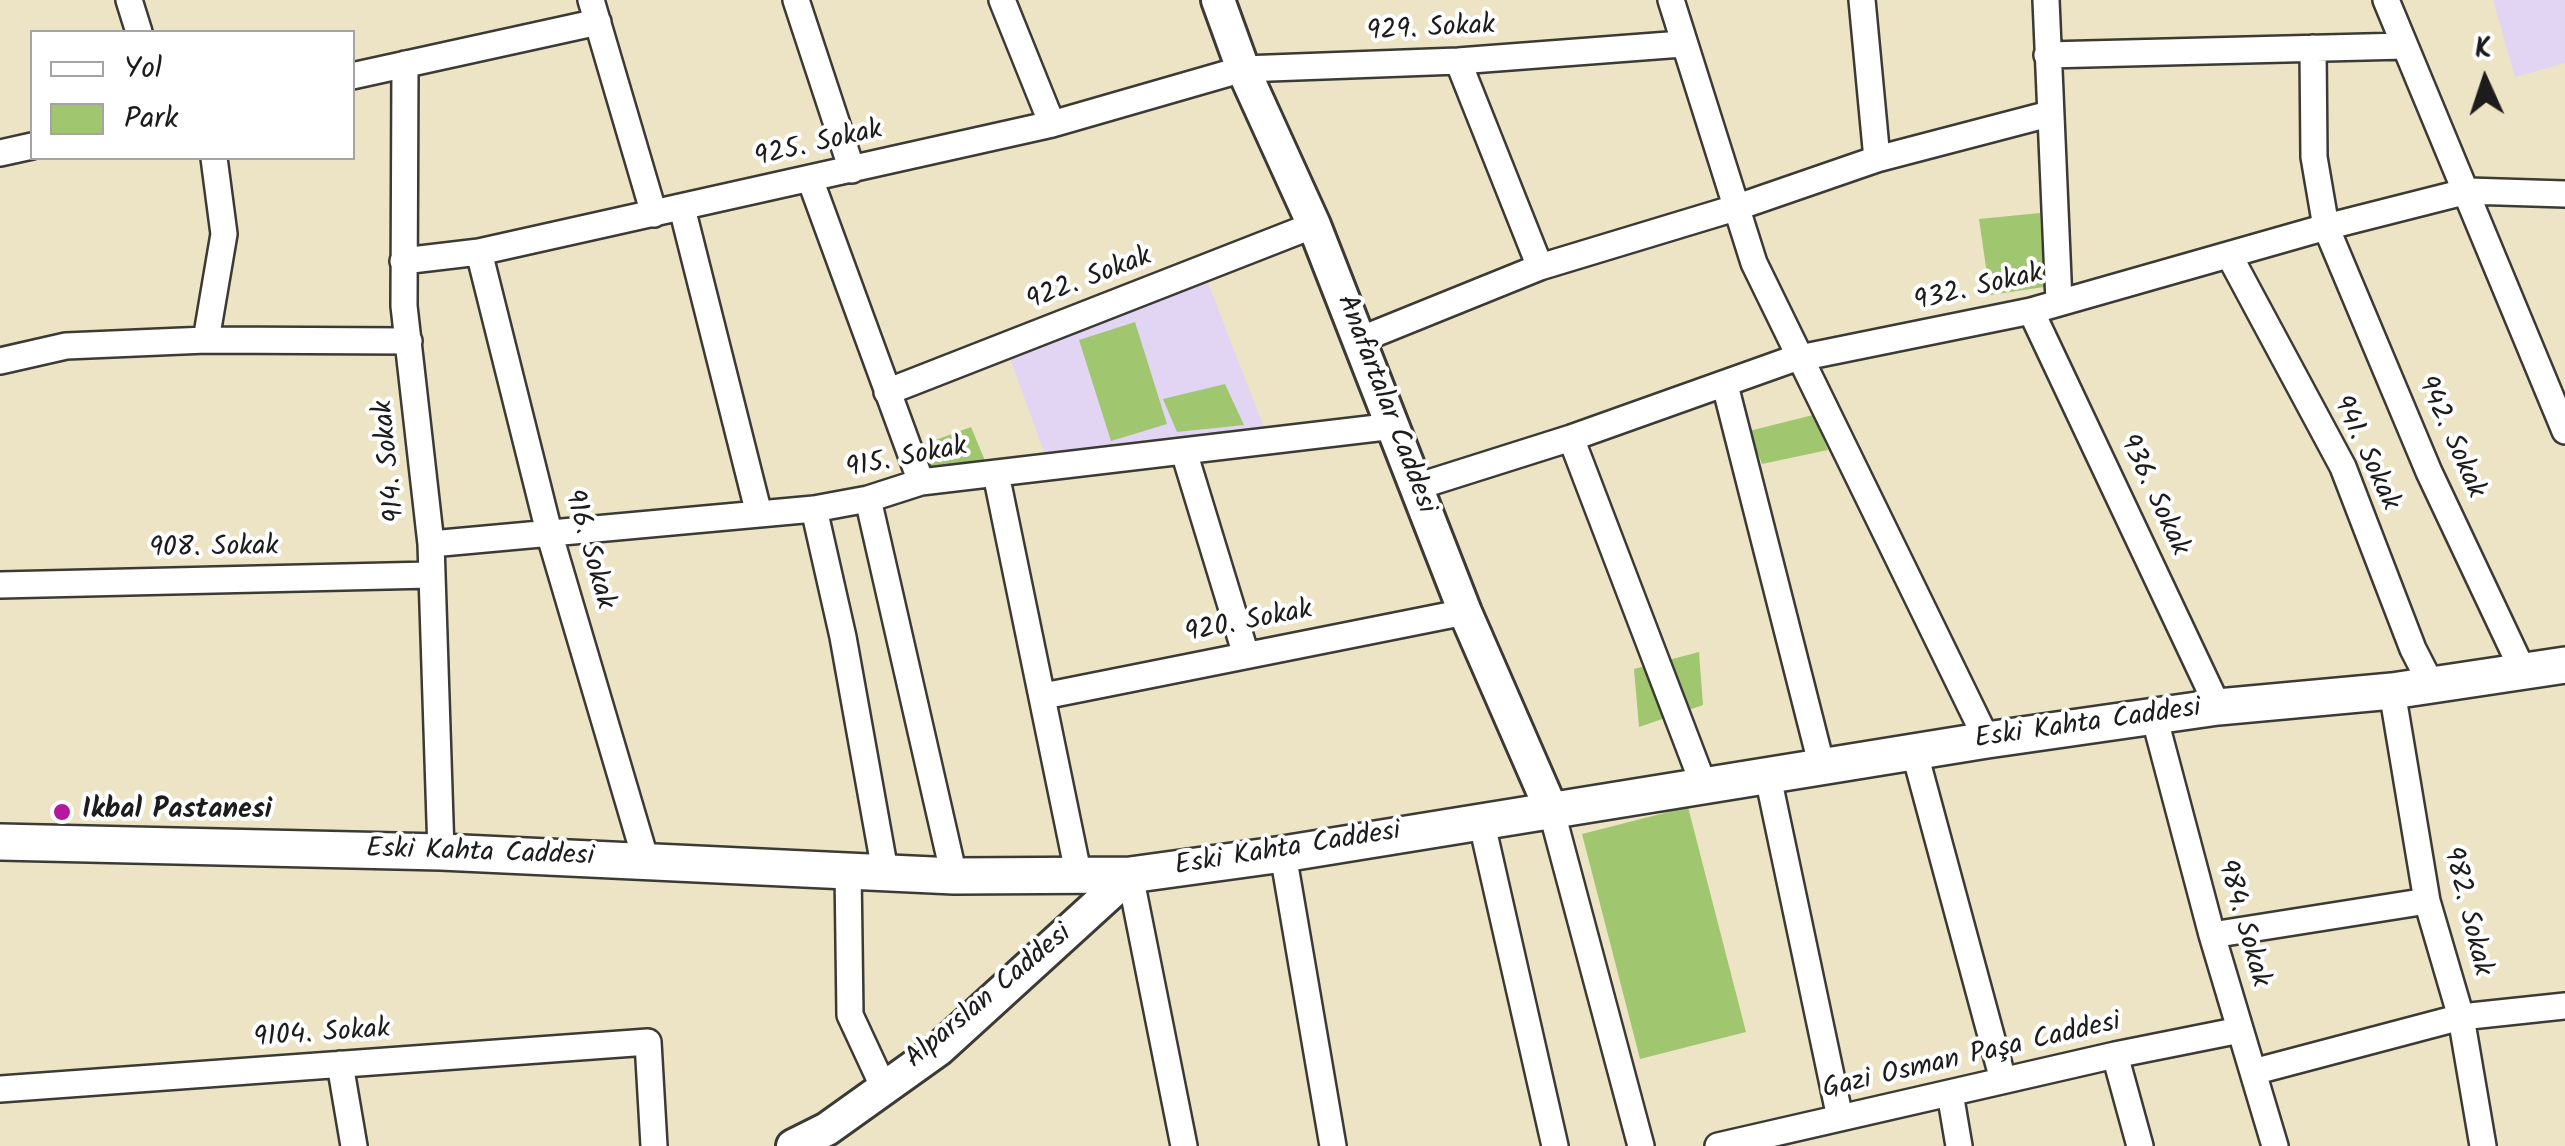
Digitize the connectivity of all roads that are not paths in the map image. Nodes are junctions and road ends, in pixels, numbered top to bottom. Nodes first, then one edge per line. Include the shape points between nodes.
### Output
1 (130, 0) edge
2 (796, 0) edge
3 (1002, 0) edge
4 (1218, 0) edge
5 (1671, 0) edge
6 (1862, 0) edge
7 (2046, 0) edge
8 (2386, 0) edge
9 (595, 11) edge
10 (138, 30) edge
11 (1682, 44) junction
12 (2405, 46) junction
13 (2313, 48) junction
14 (2048, 55) junction
15 (1458, 61) junction
16 (405, 64) junction
17 (1243, 69) junction
18 (355, 75) edge
19 (2049, 114) junction
20 (1052, 124) junction
21 (30, 146) edge
22 (0, 153) edge
23 (1878, 159) junction
24 (214, 160) edge
25 (852, 170) junction
26 (810, 179) junction
27 (2468, 192) junction
28 (2565, 194) edge
29 (682, 208) junction
30 (1735, 208) junction
31 (654, 214) junction
32 (1314, 225) junction
33 (2326, 227) junction
34 (478, 252) junction
35 (2229, 255) junction
36 (403, 261) junction
37 (1540, 267) junction
38 (2059, 302) junction
39 (2030, 311) junction
40 (206, 340) junction
41 (409, 341) junction
42 (1357, 341) junction
43 (1800, 360) junction
44 (0, 361) edge
45 (1725, 385) junction
46 (887, 392) junction
47 (1394, 426) junction
48 (2565, 431) edge
49 (1572, 438) junction
50 (1184, 452) junction
51 (996, 474) junction
52 (921, 482) junction
53 (1416, 487) junction
54 (868, 498) junction
55 (814, 509) junction
56 (759, 514) junction
57 (550, 536) junction
58 (431, 544) junction
59 (430, 574) junction
60 (0, 584) edge
61 (1465, 612) junction
62 (1246, 655) junction
63 (2565, 665) edge
64 (2523, 671) junction
65 (2430, 684) junction
66 (2392, 690) junction
67 (1044, 696) junction
68 (2218, 708) junction
69 (2154, 716) junction
70 (1987, 740) junction
71 (1916, 754) junction
72 (1822, 767) junction
73 (1768, 777) junction
74 (1704, 786) junction
75 (1551, 809) junction
76 (1482, 820) junction
77 (0, 842) edge
78 (441, 852) junction
79 (1283, 854) junction
80 (646, 861) junction
81 (848, 870) junction
82 (885, 872) junction
83 (1130, 874) junction
84 (954, 876) junction
85 (1079, 876) junction
86 (2427, 901) junction
87 (2212, 935) junction
88 (2565, 1006) edge
89 (2461, 1017) junction
90 (2240, 1030) junction
91 (2115, 1055) junction
92 (340, 1064) junction
93 (2253, 1072) junction
94 (2003, 1080) junction
95 (883, 1086) junction
96 (0, 1089) edge
97 (1950, 1093) junction
98 (1840, 1118) junction
99 (1812, 1136) edge
100 (354, 1146) edge
101 (654, 1146) edge
102 (793, 1146) edge
103 (1184, 1146) edge
104 (1333, 1146) edge
105 (1555, 1146) edge
106 (1641, 1146) edge
107 (1718, 1146) edge
108 (1959, 1146) edge
109 (2140, 1146) edge
110 (2276, 1146) edge
111 (2483, 1146) edge

1 - 10 street
2 - 25 street
3 - 20 street
4 - 17 street, Anafartalar Caddesi
5 - 11 street
6 - 23 street
7 - 14 street
8 - 12 street
9 - 16 street
9 - 31 street
11 - 15 street, 929. Sokak
11 - 30 street
12 - 13 street
12 - 27 street
13 - 14 street
13 - 33 street, 942. Sokak via 2315,168
14 - 19 street
15 - 17 street, 929. Sokak
15 - 37 street
16 - 18 street
16 - 36 street, 914. Sokak
17 - 20 street, 925. Sokak
17 - 32 street, Anafartalar Caddesi
19 - 23 street
19 - 38 street
20 - 25 street, 925. Sokak
21 - 22 street
23 - 30 street
24 - 40 street via 224,234
25 - 26 street, 925. Sokak
26 - 29 street, 925. Sokak
26 - 46 street
27 - 28 street, 932. Sokak
27 - 33 street, 932. Sokak
27 - 48 street
29 - 31 street, 925. Sokak
29 - 56 street
30 - 37 street
30 - 43 street
31 - 34 street, 925. Sokak
32 - 42 street, Anafartalar Caddesi
32 - 46 street, 922. Sokak
33 - 35 street, 932. Sokak
33 - 64 street, 942. Sokak
34 - 36 street, 925. Sokak
34 - 57 street, 916. Sokak
35 - 38 street, 932. Sokak
35 - 65 street, 941. Sokak via 2342,466
36 - 41 street, 914. Sokak
37 - 42 street
38 - 39 street, 932. Sokak
39 - 43 street, 932. Sokak
39 - 68 street, 936. Sokak
40 - 41 street
40 - 44 street via 66,346
41 - 58 street, 914. Sokak
42 - 47 street, Anafartalar Caddesi
43 - 45 street, 932. Sokak
43 - 70 street
45 - 49 street, 932. Sokak
45 - 72 street
46 - 52 street
47 - 50 street, 915. Sokak
47 - 53 street, Anafartalar Caddesi
49 - 53 street, 932. Sokak
49 - 74 street
50 - 51 street, 915. Sokak
50 - 62 street
51 - 52 street, 915. Sokak
51 - 67 street
52 - 54 street, 915. Sokak
53 - 61 street, Anafartalar Caddesi
54 - 55 street, 915. Sokak
54 - 84 street
55 - 56 street, 915. Sokak
55 - 82 street
56 - 57 street, 915. Sokak
57 - 58 street, 915. Sokak
57 - 80 street, 916. Sokak
58 - 59 street, 914. Sokak
59 - 60 street, 908. Sokak
59 - 78 street, 914. Sokak
61 - 62 street, 920. Sokak
61 - 75 street, Anafartalar Caddesi
62 - 67 street, 920. Sokak
63 - 64 main road, Eski Kahta Caddesi
64 - 65 main road, Eski Kahta Caddesi
65 - 66 main road, Eski Kahta Caddesi
66 - 68 main road, Eski Kahta Caddesi
66 - 86 street, 982. Sokak
67 - 85 street
68 - 69 main road, Eski Kahta Caddesi
69 - 70 main road, Eski Kahta Caddesi
69 - 87 street, 984. Sokak
70 - 71 main road, Eski Kahta Caddesi
71 - 72 main road, Eski Kahta Caddesi
71 - 94 street
72 - 73 main road, Eski Kahta Caddesi
73 - 74 main road, Eski Kahta Caddesi
73 - 98 street
74 - 75 main road, Eski Kahta Caddesi
75 - 76 main road, Eski Kahta Caddesi
75 - 106 street
76 - 79 main road, Eski Kahta Caddesi
76 - 105 street
77 - 78 main road, Eski Kahta Caddesi
78 - 80 main road, Eski Kahta Caddesi
79 - 83 main road, Eski Kahta Caddesi
79 - 104 street
80 - 81 main road, Eski Kahta Caddesi
81 - 82 main road, Eski Kahta Caddesi
81 - 95 street via 850,1015
82 - 84 main road, Eski Kahta Caddesi
83 - 85 main road, Eski Kahta Caddesi
83 - 95 street, Alparslan Caddesi via 939,1048
83 - 103 street
84 - 85 main road, Eski Kahta Caddesi
86 - 87 street
86 - 89 street, 982. Sokak
87 - 90 street, 984. Sokak
88 - 89 street
89 - 93 street
89 - 111 street, 982. Sokak
90 - 91 street, Gazi Osman Paşa Caddesi
90 - 93 street, 984. Sokak
91 - 94 street, Gazi Osman Paşa Caddesi
91 - 109 street
92 - 96 street, 9104. Sokak
92 - 100 street
92 - 101 street, 9104. Sokak via 648,1042
93 - 110 street, 984. Sokak
94 - 97 street, Gazi Osman Paşa Caddesi
95 - 102 street, Alparslan Caddesi
97 - 98 street, Gazi Osman Paşa Caddesi
97 - 108 street
98 - 99 street, Gazi Osman Paşa Caddesi
99 - 107 street, Gazi Osman Paşa Caddesi

